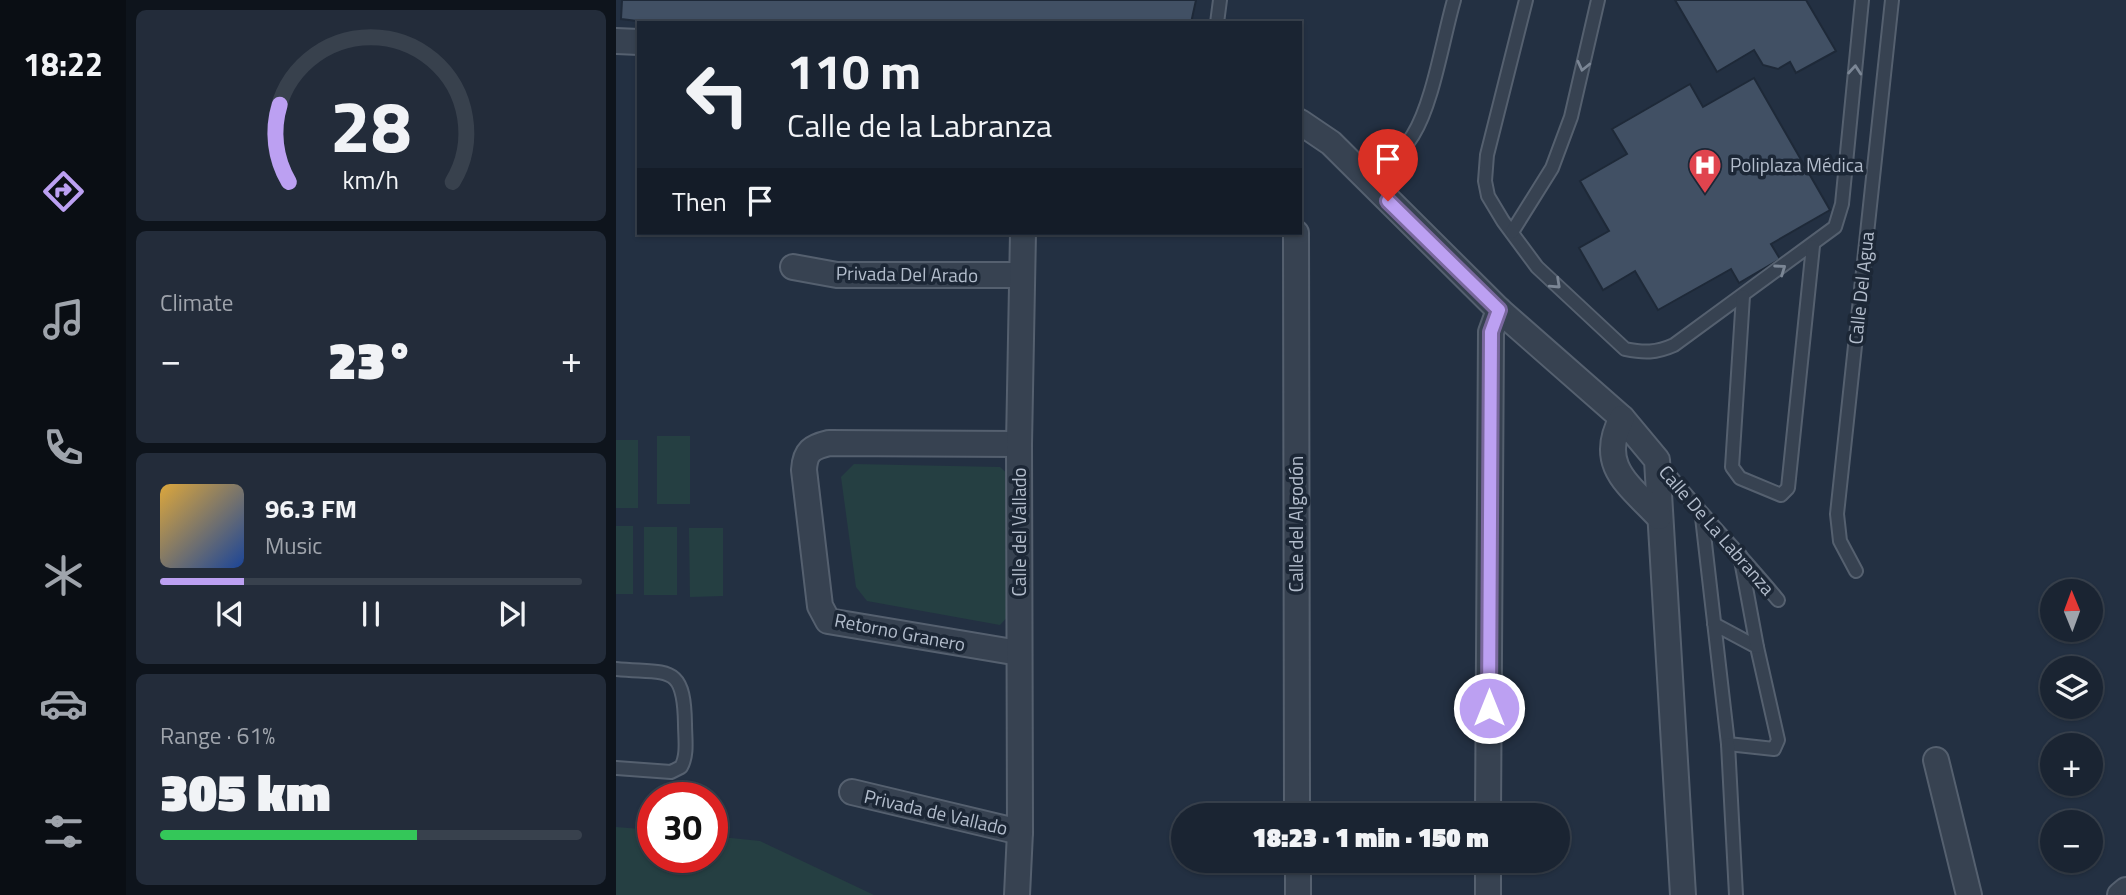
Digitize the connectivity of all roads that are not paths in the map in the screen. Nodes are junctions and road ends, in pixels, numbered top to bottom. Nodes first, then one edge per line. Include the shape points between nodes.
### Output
1 (1220, 0) edge
2 (1454, 0) edge
3 (1526, 0) edge
4 (1598, 0) edge
5 (1862, 0) edge
6 (1892, 0) edge
7 (1217, 21) edge
8 (616, 41) edge
9 (637, 41) edge
10 (1302, 123) edge
11 (1369, 183) junction
12 (1512, 232) junction
13 (1023, 235) edge
14 (1296, 235) edge
15 (1813, 246) junction
16 (793, 267) dead end
17 (1022, 275) junction
18 (1742, 296) junction
19 (1499, 310) junction
20 (1622, 418) junction
21 (1019, 444) junction
22 (1657, 460) junction
23 (1659, 517) junction
24 (1702, 517) junction
25 (1740, 553) junction
26 (1856, 571) dead end
27 (1778, 600) dead end
28 (1714, 624) junction
29 (1756, 647) junction
30 (1019, 653) junction
31 (616, 669) edge
32 (1728, 744) junction
33 (1936, 760) dead end
34 (616, 768) edge
35 (852, 792) dead end
36 (1297, 803) edge
37 (1488, 803) edge
38 (1020, 832) junction
39 (1298, 873) edge
40 (1488, 873) edge
41 (2126, 890) edge
42 (1017, 895) edge
43 (1298, 895) edge
44 (1488, 895) edge
45 (1683, 895) edge
46 (1736, 895) edge
47 (1969, 895) edge
48 (2120, 895) edge

1 - 7 lane
2 - 11 lane via 1415,133 1398,157
3 - 12 lane via 1485,181 1488,196
4 -> 12 lane via 1571,117 1557,155
15 -> 5 lane via 1835,227 1842,204
6 - 26 lane, Calle Del Agua via 1838,514 1840,541
8 - 9 street
10 - 11 street, Calle De La Labranza via 1331,143
11 - 19 street, Calle De La Labranza
12 -> 18 lane via 1537,267 1625,349 1658,352 1674,345
13 - 17 street, Calle del Vallado
14 - 36 street, Calle del Algodón
18 -> 15 lane
15 - 18 lane via 1788,488 1781,495 1740,478 1732,467
16 - 17 street, Privada Del Arado via 837,275
17 - 21 street, Calle del Vallado
19 - 20 street, Calle De La Labranza
19 - 37 street via 1491,332
20 - 22 street, Calle De La Labranza
20 - 23 street via 1612,436 1610,453 1622,477
21 - 30 street, Calle del Vallado
21 - 30 street, Retorno Granero via 829,443 807,452 804,470 820,606 828,621
22 - 23 street
22 - 24 lane, Calle De La Labranza
23 - 45 street
24 - 25 lane, Calle De La Labranza
24 - 28 lane
25 - 27 lane, Calle De La Labranza
25 - 29 lane
28 - 29 lane
28 - 32 lane
29 - 32 lane via 1778,744 1774,749
30 - 38 street, Calle del Vallado
31 - 34 lane via 659,673 678,681 684,692 685,755 681,767 671,772
32 - 46 lane
33 - 47 street
35 - 38 street, Privada de Vallado
38 - 42 street, Calle del Vallado
39 - 43 street
40 - 44 street
41 - 48 street

